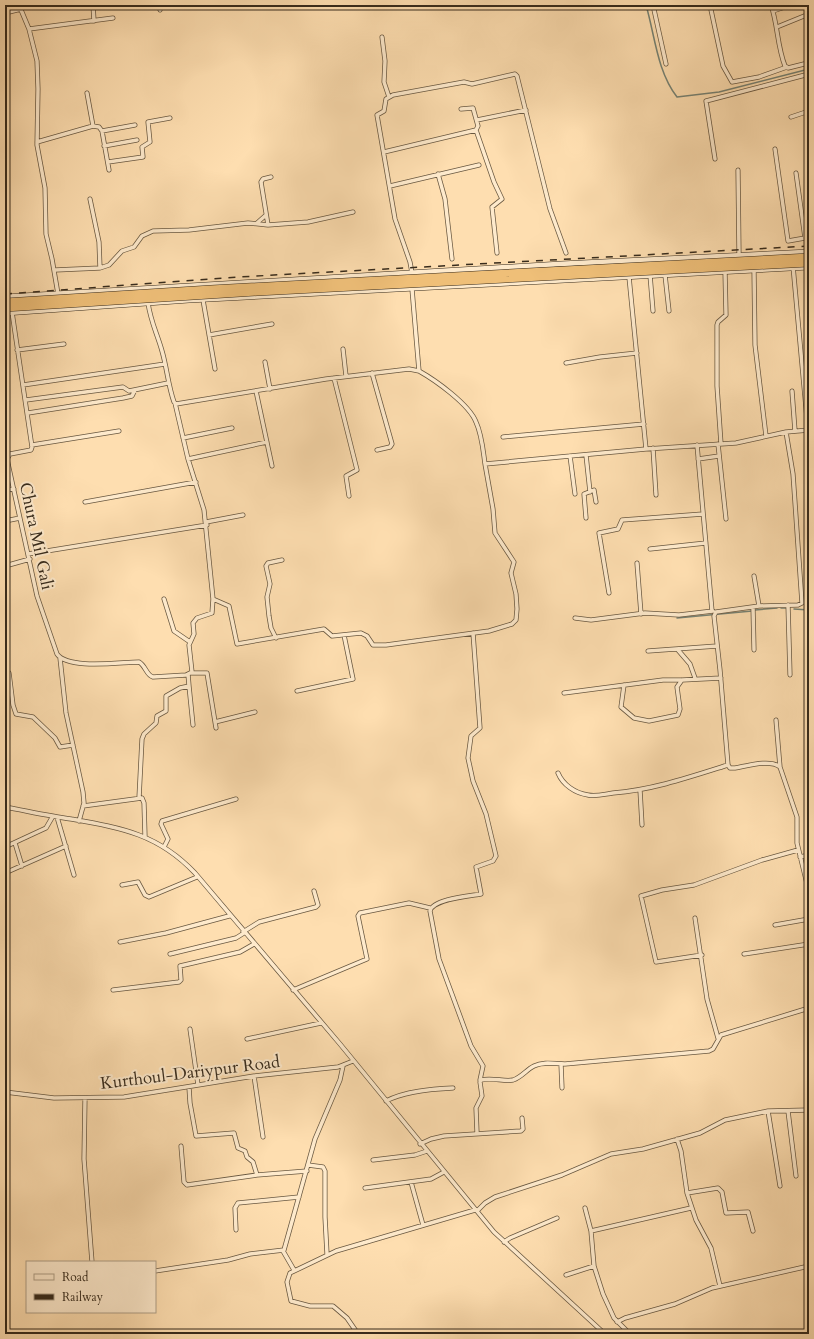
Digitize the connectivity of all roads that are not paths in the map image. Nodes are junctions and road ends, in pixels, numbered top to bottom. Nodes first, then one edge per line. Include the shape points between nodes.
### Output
1 (19, 5) edge
2 (93, 5) edge
3 (159, 5) edge
4 (653, 5) edge
5 (710, 5) edge
6 (771, 5) edge
7 (791, 5) edge
8 (21, 9) junction
9 (160, 10) dead end
10 (773, 11) junction
11 (5, 13) edge
12 (809, 14) edge
13 (113, 18) dead end
14 (94, 21) junction
15 (777, 28) junction
16 (28, 29) junction
17 (382, 37) dead end
18 (808, 63) edge
19 (666, 64) dead end
20 (787, 67) junction
21 (809, 74) edge
22 (87, 93) dead end
23 (389, 97) junction
24 (461, 109) dead end
25 (526, 110) junction
26 (809, 110) edge
27 (791, 117) dead end
28 (170, 118) dead end
29 (477, 120) junction
30 (135, 125) dead end
31 (92, 126) junction
32 (476, 130) junction
33 (102, 132) junction
34 (137, 140) dead end
35 (37, 142) junction
36 (104, 146) junction
37 (775, 149) dead end
38 (384, 152) junction
39 (715, 159) dead end
40 (108, 162) junction
41 (479, 165) dead end
42 (109, 170) dead end
43 (738, 170) dead end
44 (796, 173) dead end
45 (438, 174) junction
46 (271, 177) dead end
47 (390, 186) junction
48 (90, 199) dead end
49 (353, 212) dead end
50 (266, 216) junction
51 (256, 223) junction
52 (268, 225) junction
53 (806, 236) edge
54 (809, 252) edge
55 (497, 253) dead end
56 (566, 253) dead end
57 (792, 253) junction
58 (739, 254) junction
59 (809, 257) edge
60 (452, 259) dead end
61 (649, 260) junction
62 (809, 263) edge
63 (809, 267) edge
64 (100, 268) junction
65 (793, 268) junction
66 (54, 270) junction
67 (754, 270) junction
68 (726, 271) junction
69 (434, 272) junction
70 (412, 273) junction
71 (665, 275) junction
72 (650, 276) junction
73 (629, 277) junction
74 (435, 288) junction
75 (412, 289) junction
76 (124, 290) junction
77 (58, 294) junction
78 (5, 297) edge
79 (203, 300) junction
80 (5, 302) edge
81 (148, 303) junction
82 (124, 305) junction
83 (5, 308) edge
84 (653, 311) dead end
85 (669, 311) dead end
86 (12, 312) junction
87 (5, 313) edge
88 (272, 324) dead end
89 (209, 335) junction
90 (64, 344) dead end
91 (343, 348) dead end
92 (17, 350) junction
93 (637, 353) junction
94 (265, 362) dead end
95 (566, 363) dead end
96 (165, 364) junction
97 (215, 369) dead end
98 (419, 371) junction
99 (372, 373) junction
100 (346, 376) junction
101 (334, 378) junction
102 (168, 384) junction
103 (23, 385) junction
104 (270, 389) junction
105 (135, 390) junction
106 (256, 391) junction
107 (792, 391) dead end
108 (26, 400) junction
109 (174, 403) junction
110 (28, 413) junction
111 (644, 424) junction
112 (232, 428) dead end
113 (808, 430) edge
114 (119, 431) dead end
115 (795, 431) junction
116 (786, 432) junction
117 (766, 436) junction
118 (503, 437) dead end
119 (183, 438) junction
120 (267, 442) junction
121 (720, 444) junction
122 (697, 445) junction
123 (32, 446) junction
124 (653, 448) junction
125 (646, 449) junction
126 (377, 450) dead end
127 (586, 454) junction
128 (570, 456) junction
129 (719, 456) junction
130 (698, 459) junction
131 (188, 460) junction
132 (7, 464) edge
133 (485, 464) junction
134 (272, 466) dead end
135 (196, 482) junction
136 (14, 489) junction
137 (5, 490) edge
138 (590, 492) junction
139 (575, 494) dead end
140 (656, 495) dead end
141 (349, 496) dead end
142 (85, 502) dead end
143 (596, 502) dead end
144 (703, 514) junction
145 (243, 515) dead end
146 (20, 518) junction
147 (586, 518) dead end
148 (726, 519) dead end
149 (5, 521) edge
150 (207, 523) junction
151 (706, 543) junction
152 (650, 549) dead end
153 (28, 554) junction
154 (30, 559) junction
155 (282, 560) dead end
156 (637, 563) dead end
157 (5, 566) edge
158 (754, 576) dead end
159 (609, 592) dead end
160 (164, 599) dead end
161 (213, 599) junction
162 (788, 605) junction
163 (759, 606) junction
164 (753, 607) junction
165 (714, 613) junction
166 (641, 614) junction
167 (575, 618) dead end
168 (472, 633) junction
169 (344, 635) junction
170 (276, 638) junction
171 (190, 642) junction
172 (717, 646) junction
173 (678, 650) junction
174 (754, 650) dead end
175 (648, 651) dead end
176 (60, 658) junction
177 (5, 670) edge
178 (190, 674) junction
179 (790, 675) dead end
180 (695, 678) junction
181 (721, 678) junction
182 (682, 680) junction
183 (624, 685) junction
184 (189, 686) junction
185 (297, 691) dead end
186 (564, 693) dead end
187 (255, 712) dead end
188 (776, 720) dead end
189 (215, 722) junction
190 (193, 725) dead end
191 (216, 728) dead end
192 (73, 745) junction
193 (728, 765) junction
194 (780, 767) junction
195 (558, 773) dead end
196 (640, 790) junction
197 (139, 798) junction
198 (236, 798) dead end
199 (83, 806) junction
200 (5, 807) edge
201 (55, 816) junction
202 (79, 821) junction
203 (642, 825) dead end
204 (145, 836) junction
205 (15, 844) junction
206 (66, 846) junction
207 (5, 847) edge
208 (164, 847) junction
209 (798, 850) junction
210 (809, 855) edge
211 (800, 858) junction
212 (22, 866) junction
213 (5, 873) edge
214 (74, 875) dead end
215 (197, 877) junction
216 (808, 880) edge
217 (122, 885) dead end
218 (314, 891) dead end
219 (809, 892) edge
220 (430, 908) junction
221 (229, 916) junction
222 (695, 918) dead end
223 (809, 919) edge
224 (775, 925) dead end
225 (244, 933) junction
226 (120, 942) dead end
227 (254, 944) junction
228 (809, 944) edge
229 (170, 954) dead end
230 (744, 954) dead end
231 (702, 955) junction
232 (113, 990) dead end
233 (293, 990) junction
234 (809, 1008) edge
235 (321, 1023) junction
236 (190, 1029) dead end
237 (718, 1038) junction
238 (247, 1039) dead end
239 (353, 1061) junction
240 (561, 1064) junction
241 (342, 1066) junction
242 (254, 1076) junction
243 (480, 1080) junction
244 (198, 1085) junction
245 (189, 1086) junction
246 (453, 1088) dead end
247 (562, 1088) dead end
248 (5, 1092) edge
249 (85, 1098) junction
250 (386, 1101) junction
251 (809, 1110) edge
252 (768, 1111) junction
253 (788, 1111) junction
254 (522, 1118) dead end
255 (477, 1133) junction
256 (263, 1137) dead end
257 (677, 1139) junction
258 (420, 1144) junction
259 (181, 1146) dead end
260 (427, 1151) junction
261 (373, 1160) dead end
262 (308, 1165) junction
263 (307, 1171) junction
264 (444, 1172) junction
265 (257, 1175) junction
266 (796, 1176) dead end
267 (411, 1182) junction
268 (780, 1186) dead end
269 (365, 1188) dead end
270 (687, 1193) junction
271 (299, 1197) junction
272 (584, 1208) dead end
273 (691, 1208) junction
274 (478, 1209) junction
275 (557, 1218) dead end
276 (424, 1225) junction
277 (236, 1230) dead end
278 (591, 1231) junction
279 (752, 1231) dead end
280 (504, 1242) junction
281 (283, 1251) junction
282 (327, 1254) junction
283 (92, 1261) edge
284 (594, 1266) junction
285 (809, 1266) edge
286 (294, 1270) junction
287 (156, 1272) edge
288 (566, 1275) dead end
289 (720, 1286) junction
290 (617, 1322) junction
291 (358, 1334) edge
292 (606, 1334) edge
293 (630, 1334) edge

1 - 8 street
2 - 14 street
3 - 9 street
4 - 19 street
5 - 20 street via 723,66 732,82 759,77
6 - 10 street
7 - 10 street
8 - 11 street
8 - 16 street
10 - 15 street
12 - 15 street
13 - 14 street
14 - 16 street
15 - 20 street via 778,40
16 - 35 street via 38,73
17 - 23 street via 386,61 384,82
18 - 20 street
21 - 39 street via 706,101
22 - 31 street
23 - 25 street via 515,74
23 - 38 street via 384,102 384,111 377,115
24 - 29 street via 472,108
25 - 29 street
25 - 56 street via 550,209
26 - 27 street
28 - 40 street via 148,122 150,142 142,147 143,156
29 - 32 street
30 - 33 street
31 - 33 street via 99,127
31 - 35 street
32 - 38 street
32 - 55 street via 502,199 492,207
33 - 36 street
34 - 36 street
35 - 66 street via 44,188 46,234
36 - 40 street
37 - 53 street via 788,241
38 - 47 street
40 - 42 street
41 - 45 street
43 - 58 street
44 - 53 street
45 - 47 street
45 - 60 street via 445,199
46 - 50 street via 262,181
47 - 70 street via 397,226
48 - 64 street via 100,246
49 - 52 street via 312,221
50 - 51 street
50 - 52 street
51 - 52 street
51 - 64 street via 148,232 136,246 120,252 112,264
54 - 57 street
57 - 58 street
57 - 65 street
58 - 61 street
59 - 80 highway, bridge
61 - 69 street
61 - 72 street
62 - 83 highway, bridge
63 - 65 street
64 - 66 street
65 - 67 street
65 - 113 street
66 - 77 street
67 - 68 street
67 - 117 street via 756,345
68 - 71 street
68 - 121 street via 726,317 716,321
69 - 70 street
69 - 74 street
70 - 76 street
71 - 72 street
71 - 85 street
72 - 73 street
72 - 84 street
73 - 74 street
73 - 93 street
74 - 75 street
75 - 79 street
75 - 98 street
76 - 77 street
76 - 82 street
77 - 78 street
79 - 81 street
79 - 89 street
81 - 82 street
81 - 96 street via 151,322
82 - 86 street
86 - 87 street
86 - 92 street
88 - 89 street
89 - 97 street
90 - 92 street
91 - 100 street
92 - 103 street
93 - 95 street
93 - 111 street
94 - 104 street
96 - 102 street
96 - 103 street
98 - 99 street via 409,369
98 - 133 street via 469,409 479,428
99 - 100 street
99 - 126 street via 392,444 390,447
100 - 101 street
101 - 104 street
101 - 141 street via 357,470 346,476
102 - 105 street
102 - 109 street
103 - 108 street
104 - 106 street
105 - 108 street via 129,391 124,387
105 - 110 street via 132,396 123,398
106 - 109 street
106 - 120 street
107 - 115 street
108 - 110 street
109 - 119 street
110 - 123 street
111 - 118 street
111 - 125 street
112 - 119 street
113 - 115 street
114 - 123 street
115 - 116 street
116 - 117 street
116 - 162 street via 793,474 802,602 798,605
117 - 121 street
119 - 131 street
120 - 131 street
120 - 134 street
121 - 122 street
121 - 129 street
122 - 124 street
122 - 130 street
123 - 132 street, Chura Mil Gali via 31,450 9,455
124 - 125 street
124 - 140 street
125 - 127 street
127 - 128 street
127 - 138 street
128 - 133 street
128 - 139 street
129 - 130 street
129 - 148 street
130 - 144 street
131 - 135 street
132 - 136 street, Chura Mil Gali
133 - 168 street via 495,533 514,562 511,573 517,609 516,620 512,624 489,632
135 - 142 street
135 - 150 street
136 - 137 street
136 - 146 street, Chura Mil Gali
138 - 143 street via 595,491
138 - 147 street via 584,495
144 - 151 street
144 - 159 street via 622,520 618,529 599,533
145 - 150 street
146 - 149 street
146 - 153 street, Chura Mil Gali
150 - 153 street
150 - 161 street
151 - 152 street
151 - 165 street
153 - 154 street, Chura Mil Gali
154 - 157 street
154 - 176 street, Chura Mil Gali via 39,607
155 - 170 street via 268,563 266,566 270,584 267,597 268,616
156 - 166 street
158 - 163 street
160 - 171 street via 174,631
161 - 170 street via 229,606 236,644
161 - 171 street via 212,613 194,620 194,634
162 - 163 street
162 - 179 street
163 - 164 street
164 - 165 street
164 - 174 street
165 - 166 street
165 - 172 street
166 - 167 street via 591,620
168 - 169 street via 378,646 372,644 367,636 361,633
168 - 220 street via 480,728 471,736 468,758 496,856 493,861 476,867 481,894 440,901
169 - 170 street via 324,629
169 - 185 street via 353,679
171 - 178 street
172 - 173 street
172 - 181 street
173 - 175 street
173 - 180 street via 690,664
176 - 178 street via 87,664 139,662 149,676 153,677
176 - 192 street via 66,713
177 - 192 street via 9,673 16,714 33,717 55,738 60,747
178 - 184 street
178 - 189 street via 207,673
180 - 181 street
180 - 182 street
181 - 193 street
182 - 183 street
182 - 183 street via 677,687 679,713 649,721 637,719 622,708 620,703
183 - 186 street
184 - 190 street
184 - 197 street via 166,696 166,711 157,716 156,723 144,734
187 - 189 street
188 - 194 street
189 - 191 street
192 - 199 street via 84,792
193 - 194 street via 732,768 768,764
193 - 196 street
194 - 209 street via 797,817
195 - 196 street via 565,785 589,796
196 - 203 street
197 - 199 street
197 - 204 street via 143,799 144,803
198 - 208 street via 162,821 168,839
199 - 202 street
200 - 201 street
201 - 202 street
201 - 205 street via 46,828
201 - 206 street
202 - 204 street via 117,827
204 - 208 street
205 - 207 street
205 - 212 street
206 - 212 street
206 - 214 street
208 - 215 street via 187,865
209 - 211 street
209 - 231 street via 762,860 694,885 641,896 657,963
210 - 211 street
211 - 216 street
212 - 213 street
215 - 217 street via 149,897 138,882
215 - 221 street
216 - 219 street
218 - 225 street via 318,905 316,907 255,923
220 - 233 street via 409,903 360,913 358,916 366,959
220 - 243 street via 438,956 471,1046 483,1066
221 - 225 street
221 - 226 street
222 - 231 street
223 - 224 street
225 - 227 street
225 - 229 street via 236,938
227 - 232 street via 240,952 180,966 179,982
227 - 233 street
228 - 230 street
231 - 237 street via 707,998
233 - 235 street
234 - 237 street
235 - 238 street
235 - 239 street
236 - 244 street
237 - 240 street via 713,1049 709,1050
239 - 241 street, Kurthoul-Dariypur Road
239 - 250 street
240 - 243 street via 539,1064 512,1080
240 - 247 street
241 - 242 street, Kurthoul-Dariypur Road
241 - 262 street via 340,1080 319,1128
242 - 244 street, Kurthoul-Dariypur Road
242 - 256 street
243 - 255 street via 482,1096 476,1111
244 - 245 street, Kurthoul-Dariypur Road
245 - 249 street, Kurthoul-Dariypur Road via 124,1097
245 - 265 street via 196,1136 234,1133 238,1148 245,1151 253,1162
246 - 250 street via 395,1097
248 - 249 street, Kurthoul-Dariypur Road via 54,1098
249 - 283 street via 84,1159
250 - 258 street
251 - 253 street
252 - 253 street
252 - 257 street via 726,1120 700,1133
252 - 268 street
253 - 266 street
254 - 255 street via 522,1130
255 - 258 street via 436,1138
257 - 270 street
257 - 274 street via 611,1154 566,1173 494,1197
258 - 260 street
259 - 265 street via 186,1185
260 - 261 street
260 - 264 street
262 - 263 street
262 - 282 street via 323,1167 325,1171
263 - 265 street
263 - 271 street
264 - 267 street via 435,1178
264 - 274 street
267 - 269 street
267 - 276 street
270 - 273 street
270 - 279 street via 718,1188 722,1192 726,1213 747,1211
271 - 277 street via 238,1203 235,1208
271 - 281 street
272 - 278 street
273 - 278 street
273 - 289 street via 711,1248
274 - 276 street
274 - 280 street
275 - 280 street
276 - 282 street
278 - 284 street
280 - 292 street
281 - 286 street
281 - 287 street via 252,1254
282 - 286 street
284 - 288 street
284 - 290 street via 612,1316
285 - 289 street
286 - 291 street via 288,1276 287,1282 291,1301 310,1306 333,1306 347,1318
289 - 290 street via 675,1304
290 - 293 street

